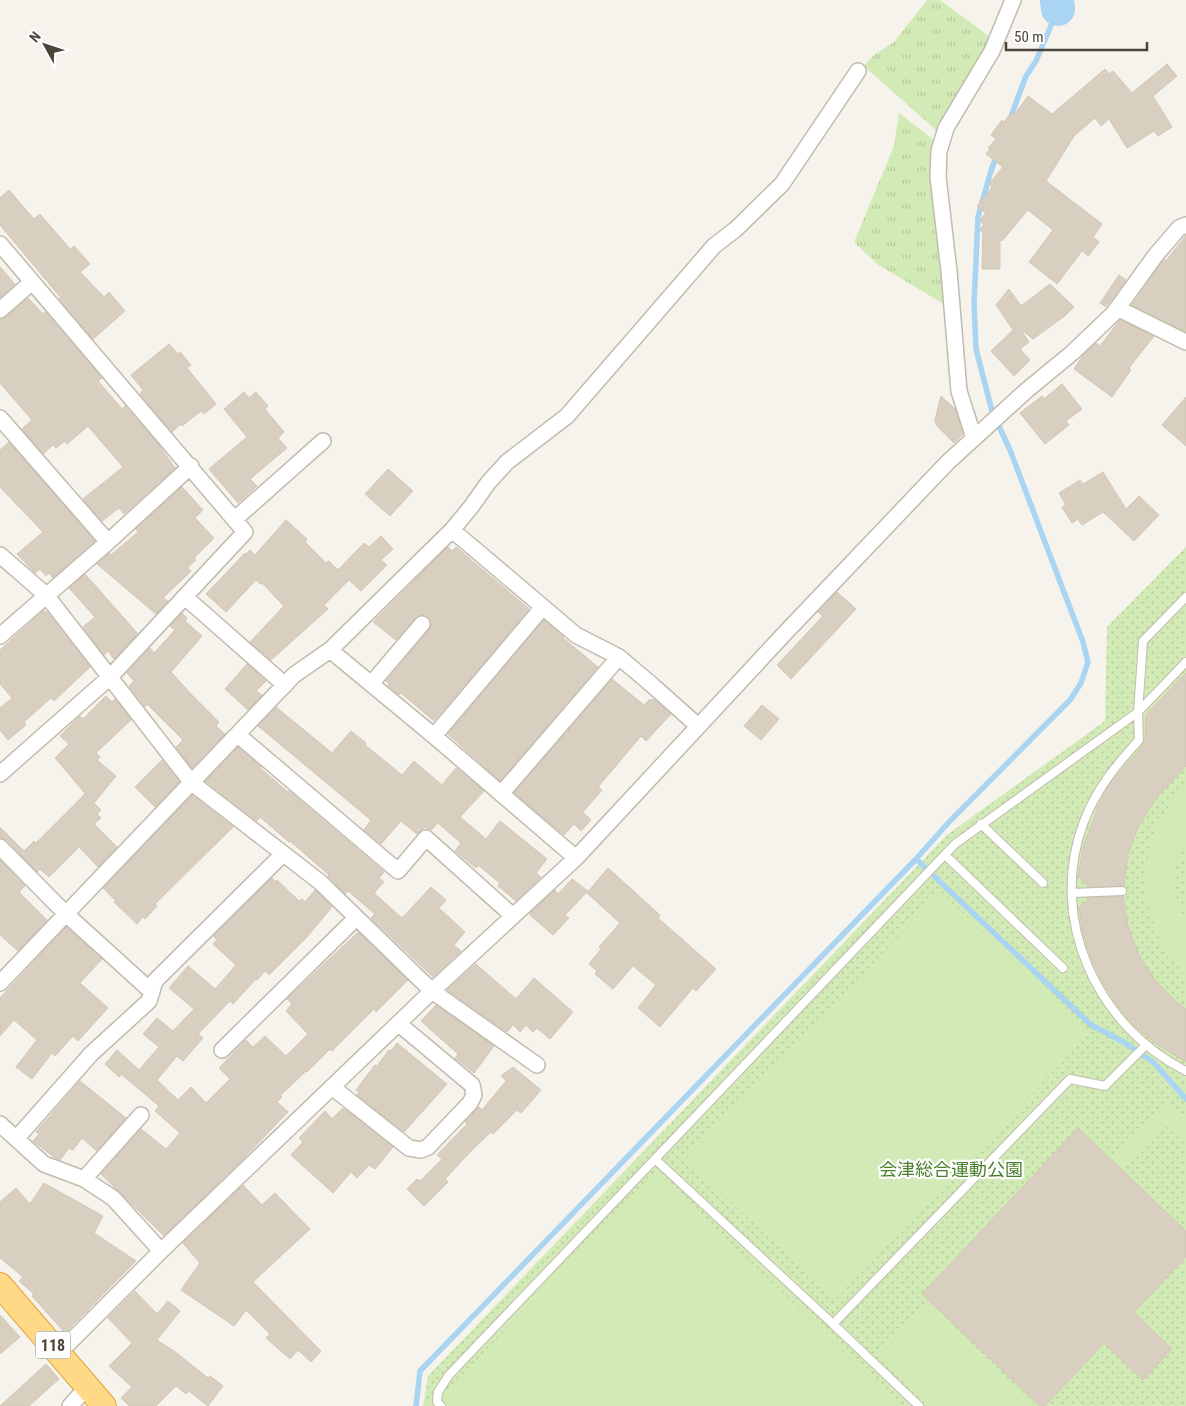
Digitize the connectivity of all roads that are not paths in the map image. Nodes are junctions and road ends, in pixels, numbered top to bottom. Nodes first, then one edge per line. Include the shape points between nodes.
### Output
1 (1012, 0) edge
2 (858, 71) dead end
3 (1186, 225) edge
4 (0, 244) edge
5 (32, 282) junction
6 (1117, 308) junction
7 (0, 310) edge
8 (1186, 342) edge
9 (0, 418) edge
10 (974, 438) junction
11 (323, 441) dead end
12 (191, 466) junction
13 (235, 519) junction
14 (452, 530) junction
15 (108, 542) junction
16 (0, 555) edge
17 (46, 595) junction
18 (185, 597) junction
19 (1186, 597) edge
20 (543, 607) junction
21 (422, 624) dead end
22 (0, 636) edge
23 (330, 650) junction
24 (619, 657) junction
25 (1186, 662) edge
26 (110, 677) junction
27 (371, 684) junction
28 (285, 685) junction
29 (1138, 712) junction
30 (698, 726) junction
31 (238, 735) junction
32 (434, 736) junction
33 (0, 774) edge
34 (192, 783) junction
35 (501, 794) junction
36 (981, 824) junction
37 (0, 847) edge
38 (283, 854) junction
39 (945, 854) junction
40 (576, 858) junction
41 (1043, 883) dead end
42 (1122, 891) dead end
43 (1072, 893) junction
44 (66, 914) junction
45 (513, 916) junction
46 (356, 918) junction
47 (1064, 968) dead end
48 (0, 984) edge
49 (432, 991) junction
50 (152, 992) junction
51 (398, 1024) junction
52 (1146, 1045) junction
53 (222, 1050) dead end
54 (537, 1065) dead end
55 (1186, 1071) edge
56 (332, 1087) junction
57 (141, 1115) dead end
58 (0, 1124) edge
59 (16, 1139) junction
60 (655, 1159) junction
61 (84, 1179) junction
62 (161, 1251) junction
63 (0, 1285) edge
64 (833, 1324) junction
65 (59, 1353) junction
66 (87, 1387) junction
67 (70, 1406) edge
68 (104, 1406) edge
69 (441, 1406) edge
70 (919, 1406) edge

1 - 10 street via 992,51 946,128 939,151 938,177 959,391
2 - 14 street via 782,184 714,246 567,416 507,462
3 - 6 street via 1179,228 1155,256
4 - 5 street
5 - 7 street
5 - 12 street
6 - 8 street
6 - 10 street via 1072,353
9 - 15 street
10 - 30 street
11 - 13 street
12 - 13 street
12 - 15 street
13 - 18 street via 245,532
14 - 20 street
14 - 23 street
15 - 17 street
16 - 17 street
17 - 22 street
17 - 26 street
18 - 26 street
18 - 28 street
19 - 29 lane via 1143,641
20 - 24 street via 576,635
20 - 32 street
21 - 27 street
23 - 27 street
23 - 28 street
24 - 30 street
24 - 35 street
25 - 29 lane
26 - 33 street
26 - 34 street
27 - 32 street
28 - 31 street
29 - 36 lane
29 - 43 lane via 1139,740 1104,783 1083,824 1073,864
30 - 40 street
31 - 34 street
31 - 45 street via 398,871 426,838
32 - 35 street
34 - 38 street
34 - 44 street
35 - 40 street
36 - 39 lane
36 - 41 lane
37 - 44 street
38 - 46 street via 320,882
38 - 50 street via 155,981
39 - 47 lane
39 - 60 lane
40 - 45 street
42 - 43 lane
43 - 52 lane via 1073,914 1089,972 1101,994
44 - 48 street
44 - 50 street
45 - 49 street
46 - 49 street
46 - 53 street
49 - 51 street
49 - 54 street
50 - 59 street via 149,1001 91,1054
51 - 56 street
51 - 56 street via 472,1085 474,1095 470,1103 428,1146 422,1150 409,1148
52 - 55 lane
52 - 64 lane via 1105,1086 1070,1079
56 - 62 street
57 - 61 street
58 - 59 street
59 - 61 street via 44,1164
60 - 64 lane
60 - 69 lane via 449,1376 438,1392 436,1402
61 - 62 street via 113,1198
62 - 65 street
63 - 65 highway, 118
64 - 70 lane
65 - 66 highway, 118
66 - 67 street
66 - 68 highway, 118

